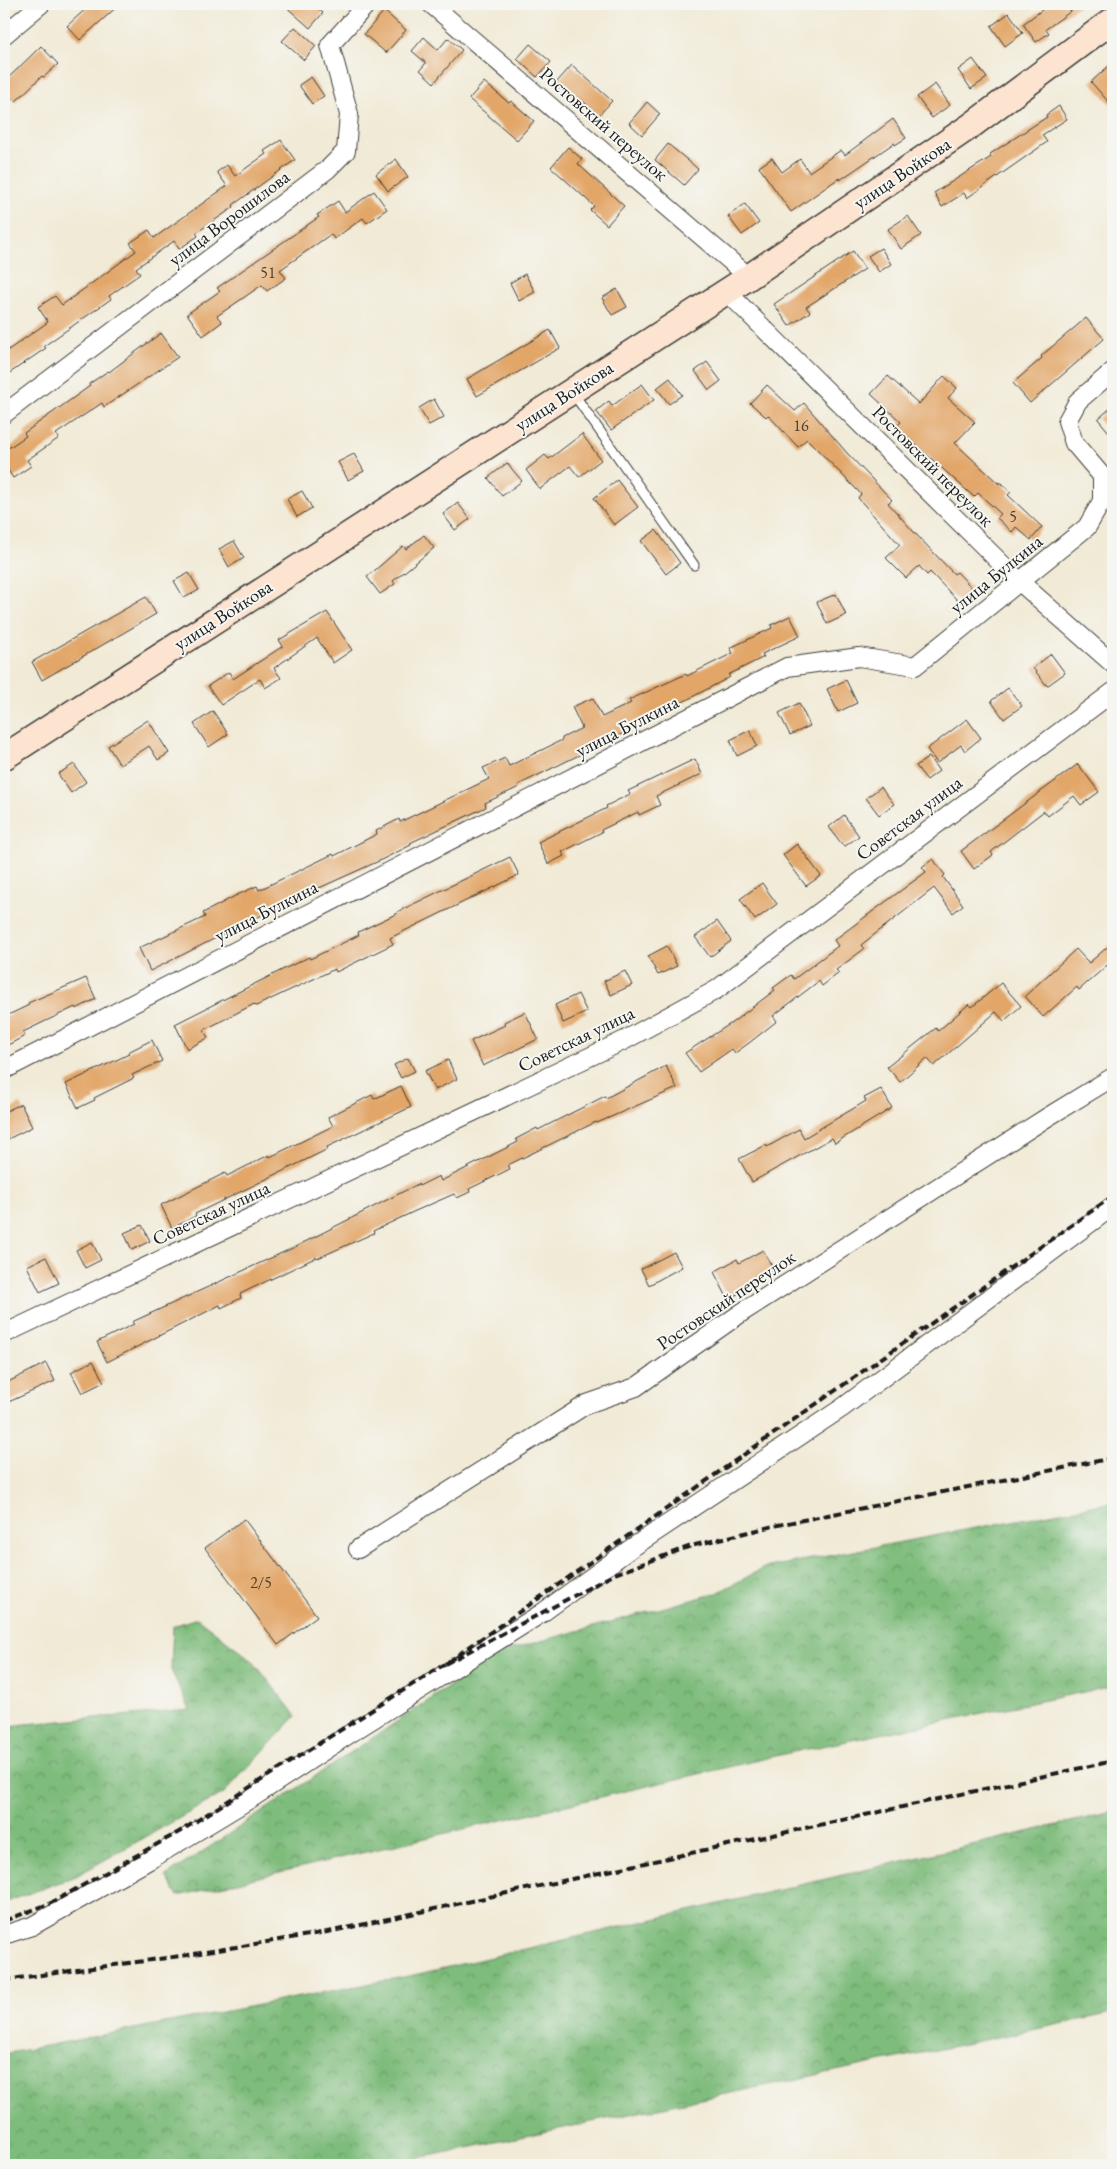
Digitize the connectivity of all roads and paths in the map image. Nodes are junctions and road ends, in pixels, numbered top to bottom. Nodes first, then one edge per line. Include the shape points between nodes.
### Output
1 (41, 4) edge
2 (367, 4) edge
3 (431, 4) edge
4 (1113, 20) edge
5 (4, 35) edge
6 (749, 277) junction
7 (727, 292) junction
8 (1113, 371) edge
9 (572, 391) junction
10 (4, 414) edge
11 (694, 565) dead end
12 (1020, 582) junction
13 (1113, 664) edge
14 (1113, 692) edge
15 (4, 758) edge
16 (4, 1070) edge
17 (1113, 1077) edge
18 (1113, 1206) edge
19 (4, 1334) edge
20 (358, 1549) dead end
21 (4, 1935) edge

1 - 5 street
2 - 10 street, улица Ворошилова via 330,45 350,114 346,151
3 - 6 street, Ростовский переулок
4 - 6 main road, улица Войкова via 972,125
6 - 7 main road, улица Войкова
7 - 9 main road, улица Войкова
7 - 12 street, Ростовский переулок
8 - 12 street, улица Булкина via 1078,401 1067,421 1074,442 1102,476 1102,502 1087,527
9 - 11 lane
9 - 15 main road, улица Войкова
12 - 13 street, Ростовский переулок
12 - 16 street, улица Булкина via 916,666 859,657 788,668
14 - 19 street, Советская улица via 716,990 625,1040
17 - 20 street, Ростовский переулок via 749,1308 636,1387 587,1404
18 - 21 street via 842,1408 630,1549 542,1613 191,1835 32,1926

